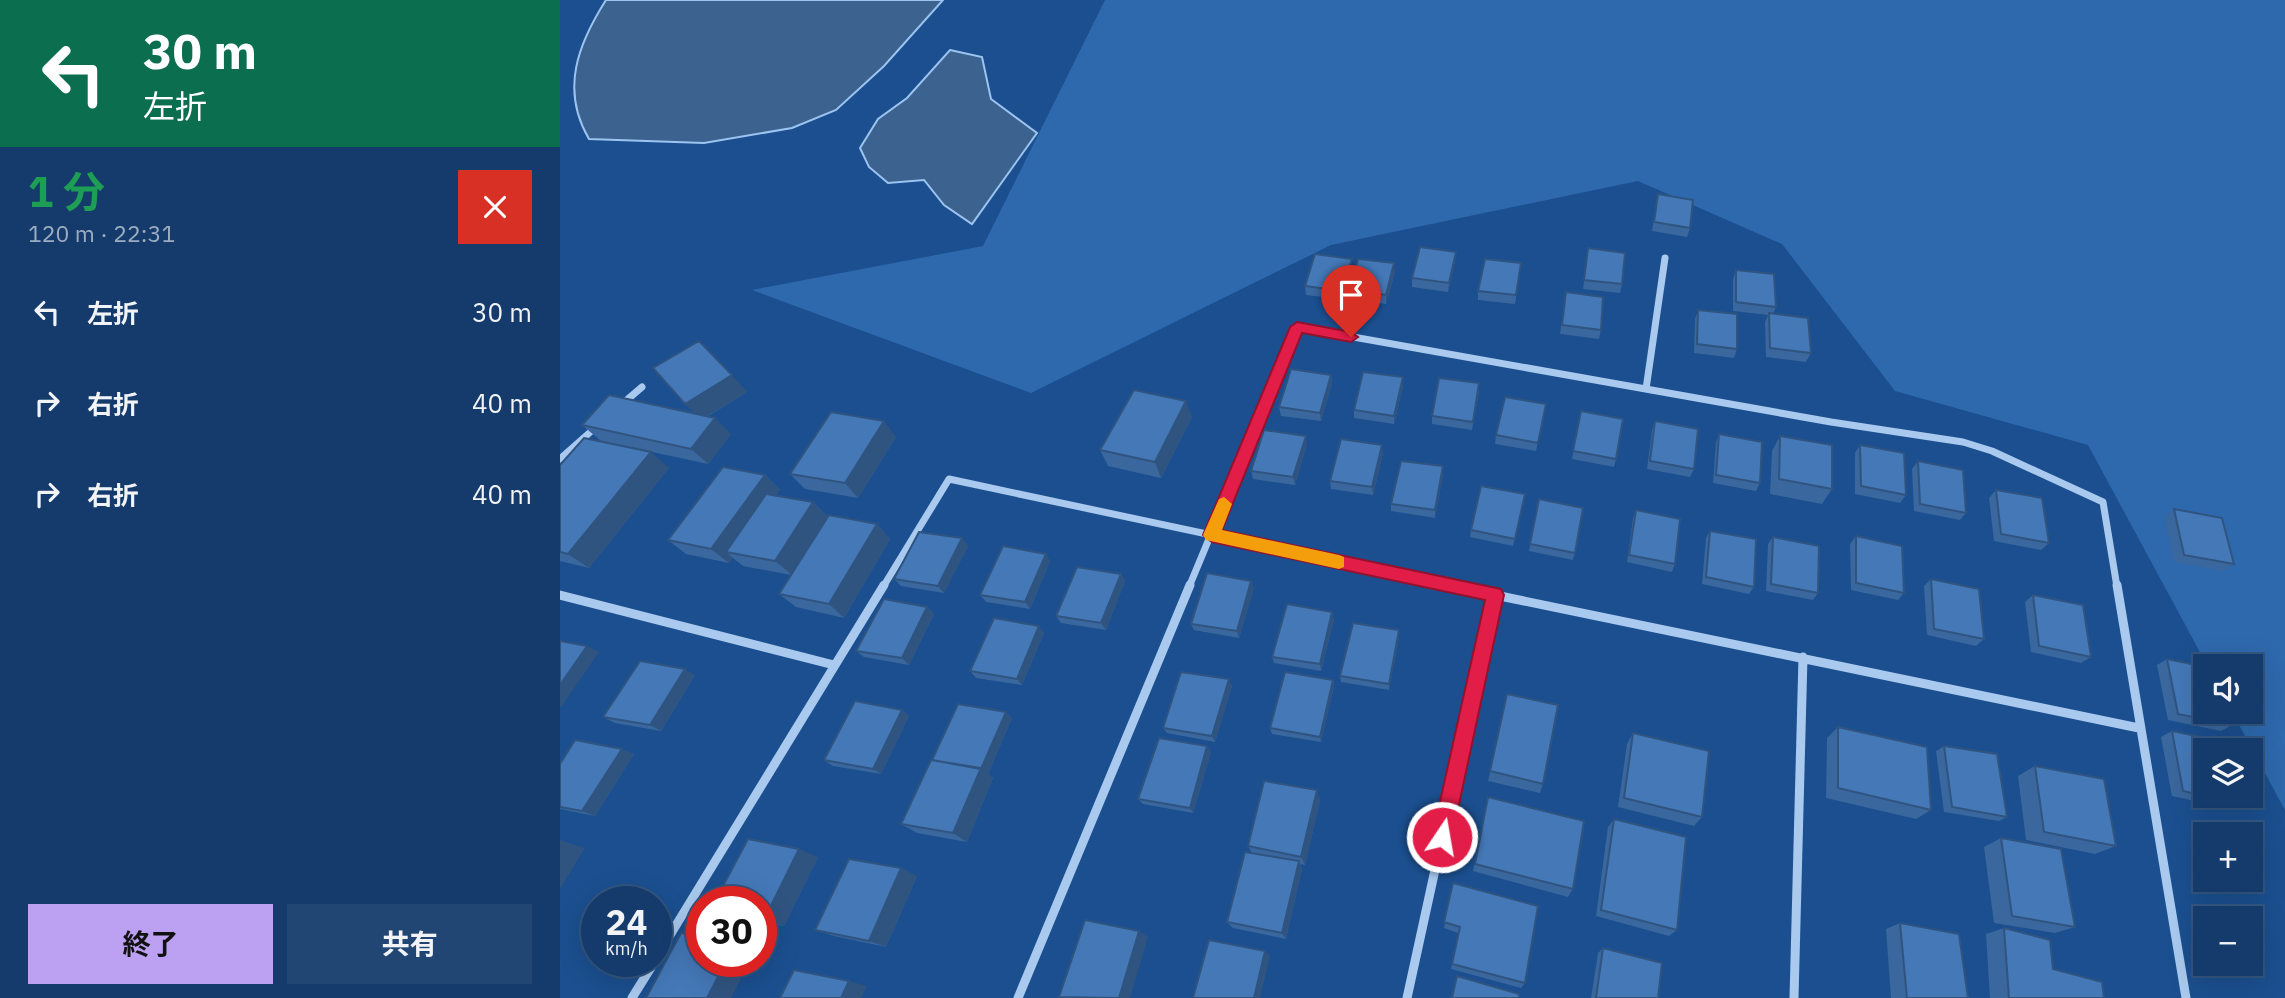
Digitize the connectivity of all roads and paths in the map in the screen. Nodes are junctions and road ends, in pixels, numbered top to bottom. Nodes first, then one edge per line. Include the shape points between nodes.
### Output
1 (1665, 258) dead end
2 (642, 387) dead end
3 (1646, 389) junction
4 (611, 414) edge
5 (601, 423) edge
6 (560, 459) edge
7 (1212, 535) junction
8 (1495, 595) junction
9 (563, 596) edge
10 (560, 604) edge
11 (1803, 657) junction
12 (834, 665) junction
13 (2139, 728) junction
14 (672, 931) edge
15 (644, 977) edge
16 (632, 998) edge
17 (1018, 998) edge
18 (1406, 998) edge
19 (1794, 998) edge
20 (2186, 998) edge

1 - 3 street
2 - 4 street
3 - 7 street via 1297,327
3 - 13 street via 1963,442 2103,502
5 - 6 street
7 - 8 street
7 - 12 street via 949,479
7 - 17 street
8 - 11 street
8 - 18 street
9 - 10 street
9 - 12 street
11 - 13 street
11 - 19 street
12 - 14 street
13 - 20 street
15 - 16 street

